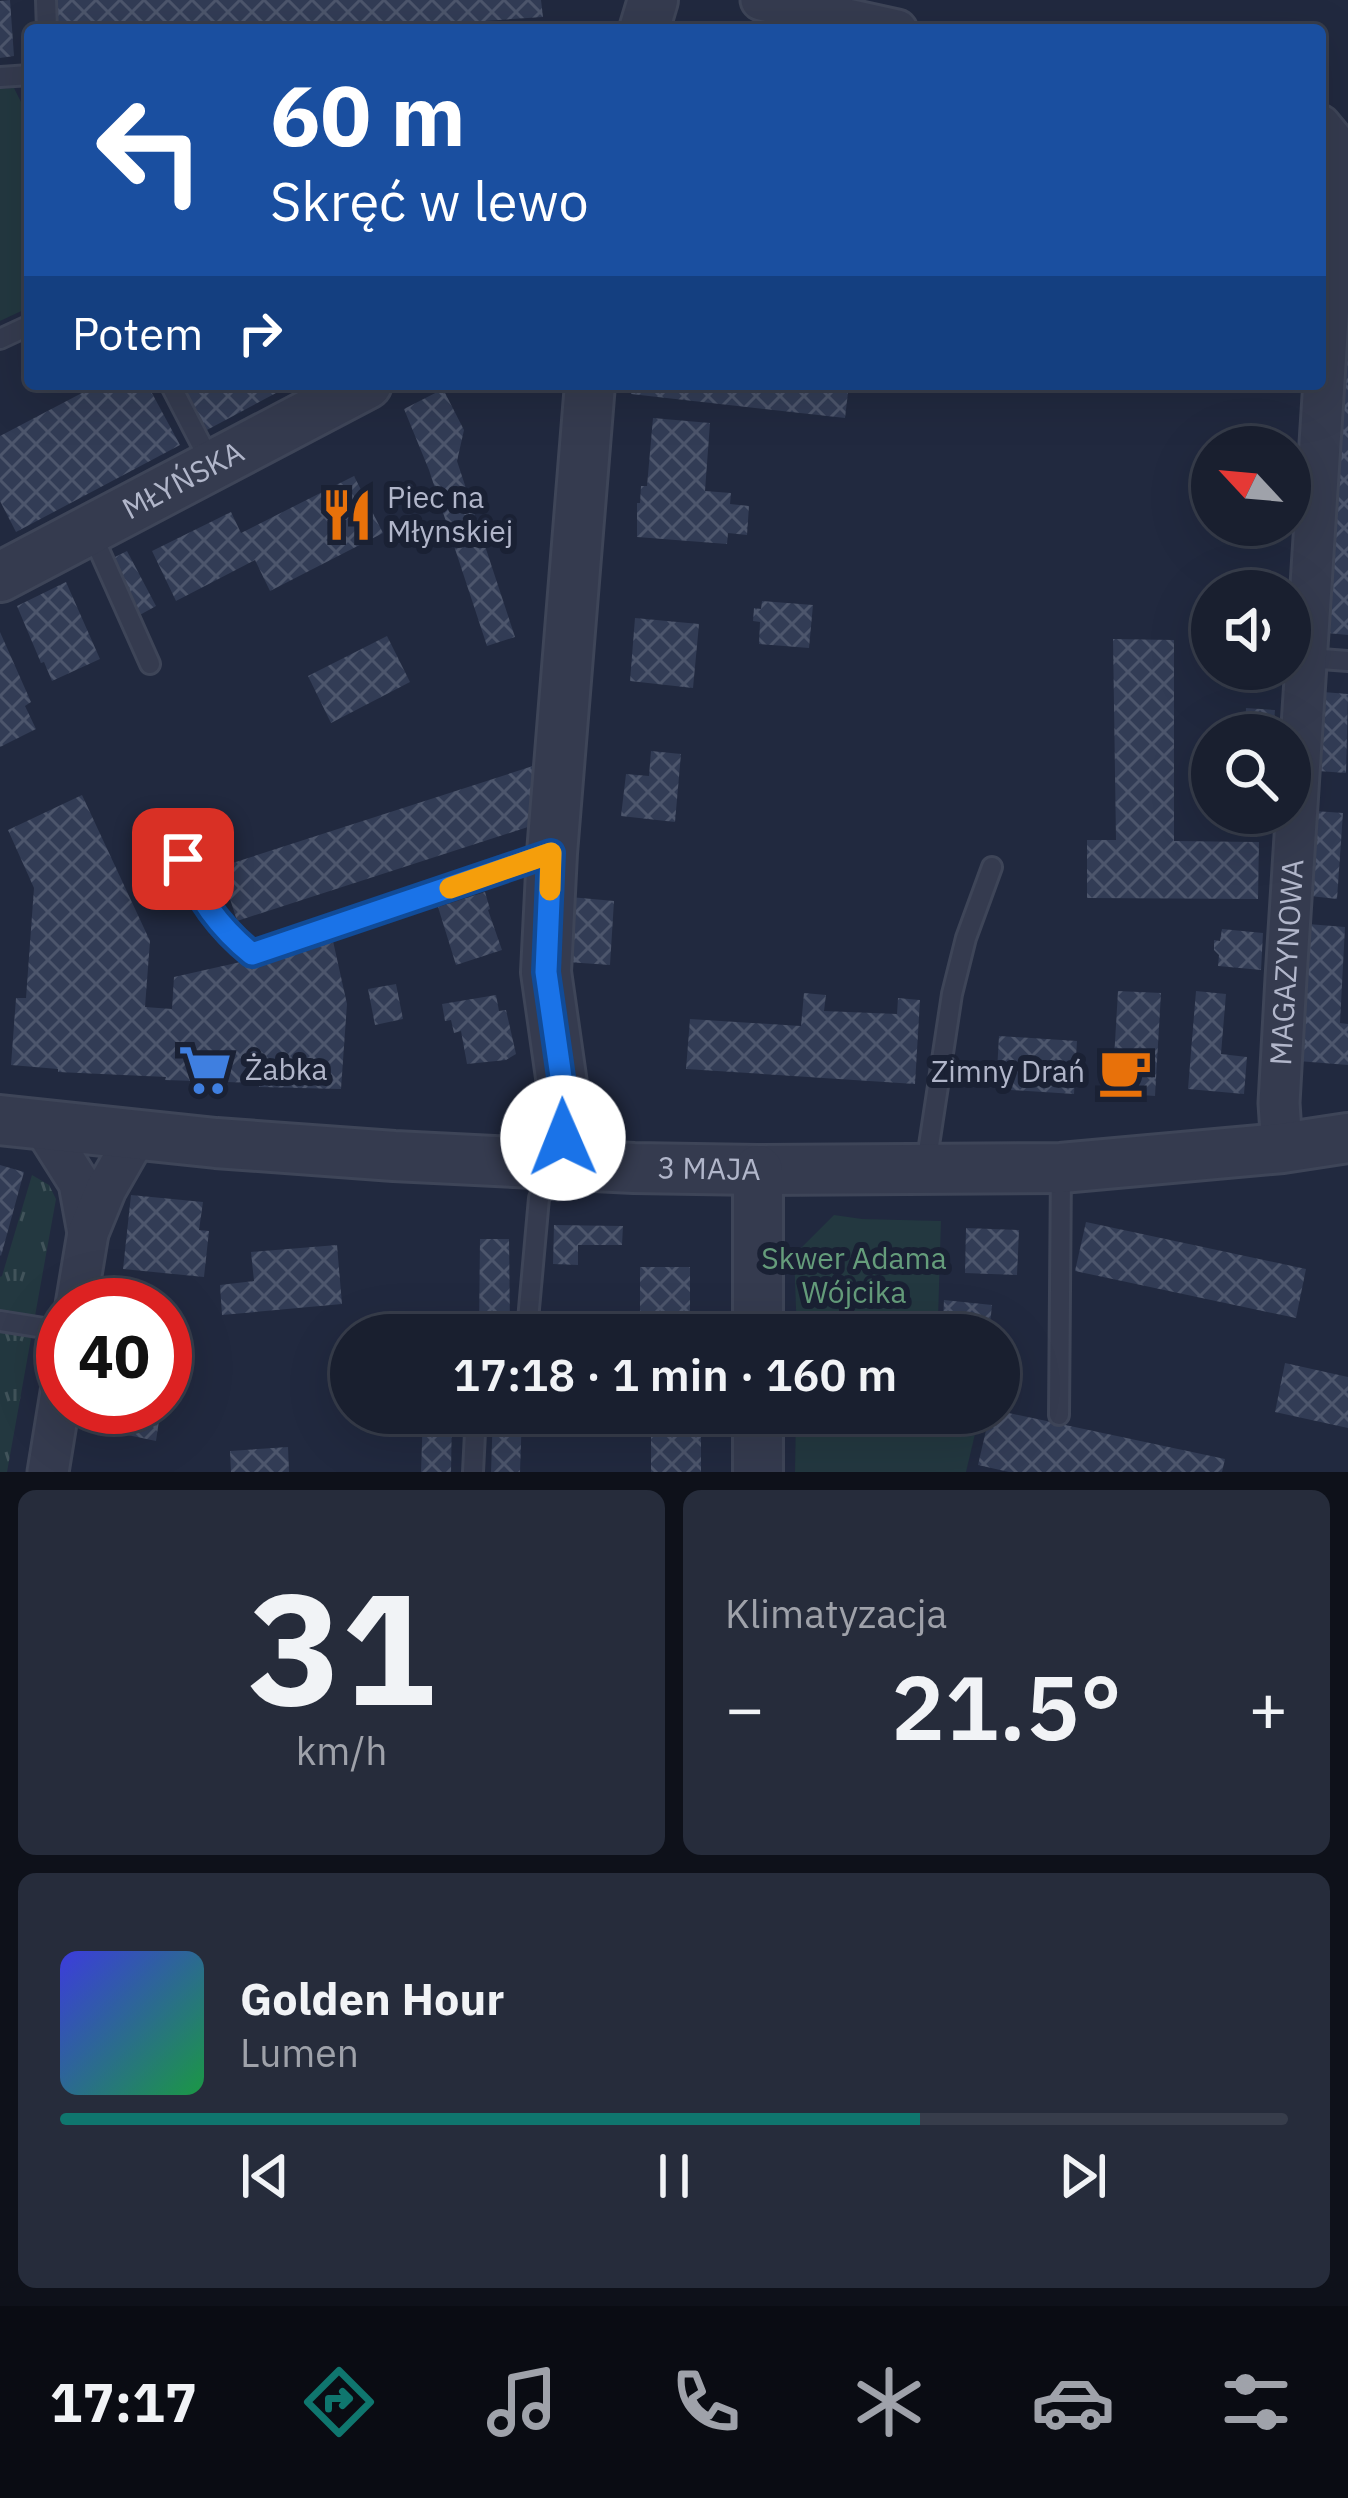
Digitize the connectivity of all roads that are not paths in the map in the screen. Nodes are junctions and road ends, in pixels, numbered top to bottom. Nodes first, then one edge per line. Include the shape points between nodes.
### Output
1 (761, 0) edge
2 (869, 24) edge
3 (1330, 126) edge
4 (1326, 358) edge
5 (173, 390) edge
6 (356, 390) edge
7 (590, 390) edge
8 (1324, 390) edge
9 (212, 466) junction
10 (90, 530) junction
11 (0, 577) edge
12 (1311, 608) edge
13 (1311, 658) edge
14 (1348, 661) edge
15 (150, 664) dead end
16 (1306, 690) edge
17 (551, 853) junction
18 (183, 859) dead end
19 (992, 867) dead end
20 (14, 1121) edge
21 (136, 1135) junction
22 (1348, 1138) edge
23 (1282, 1148) junction
24 (557, 1165) junction
25 (1061, 1168) junction
26 (758, 1170) junction
27 (926, 1170) junction
28 (88, 1233) junction
29 (80, 1278) edge
30 (529, 1314) edge
31 (758, 1314) edge
32 (0, 1321) edge
33 (36, 1326) edge
34 (1059, 1415) dead end
35 (54, 1434) edge
36 (475, 1434) edge
37 (758, 1434) edge
38 (48, 1472) edge
39 (473, 1472) edge
40 (758, 1472) edge

1 - 2 street
3 - 4 street, MAGAZYNOWA via 1336,192
5 - 9 lane
6 - 9 street, MŁYŃSKA
7 - 17 street
8 - 12 street, MAGAZYNOWA
9 - 10 street, MŁYŃSKA
10 - 11 street, MŁYŃSKA
10 - 15 lane
13 - 14 lane
16 - 23 street, MAGAZYNOWA
17 - 18 lane via 252,954 226,933
17 - 24 street via 546,972 567,1119
19 - 27 lane via 952,994
20 - 21 street, 3 MAJA
20 - 28 street via 79,1183
21 - 24 street, 3 MAJA
21 - 28 street
22 - 23 street, 3 MAJA
23 - 25 street, 3 MAJA
24 - 26 street, 3 MAJA
24 - 30 lane via 539,1198
25 - 27 street, 3 MAJA
25 - 34 lane
26 - 27 street, 3 MAJA
26 - 31 street
28 - 29 street
32 - 33 lane
35 - 38 street
36 - 39 lane
37 - 40 street

